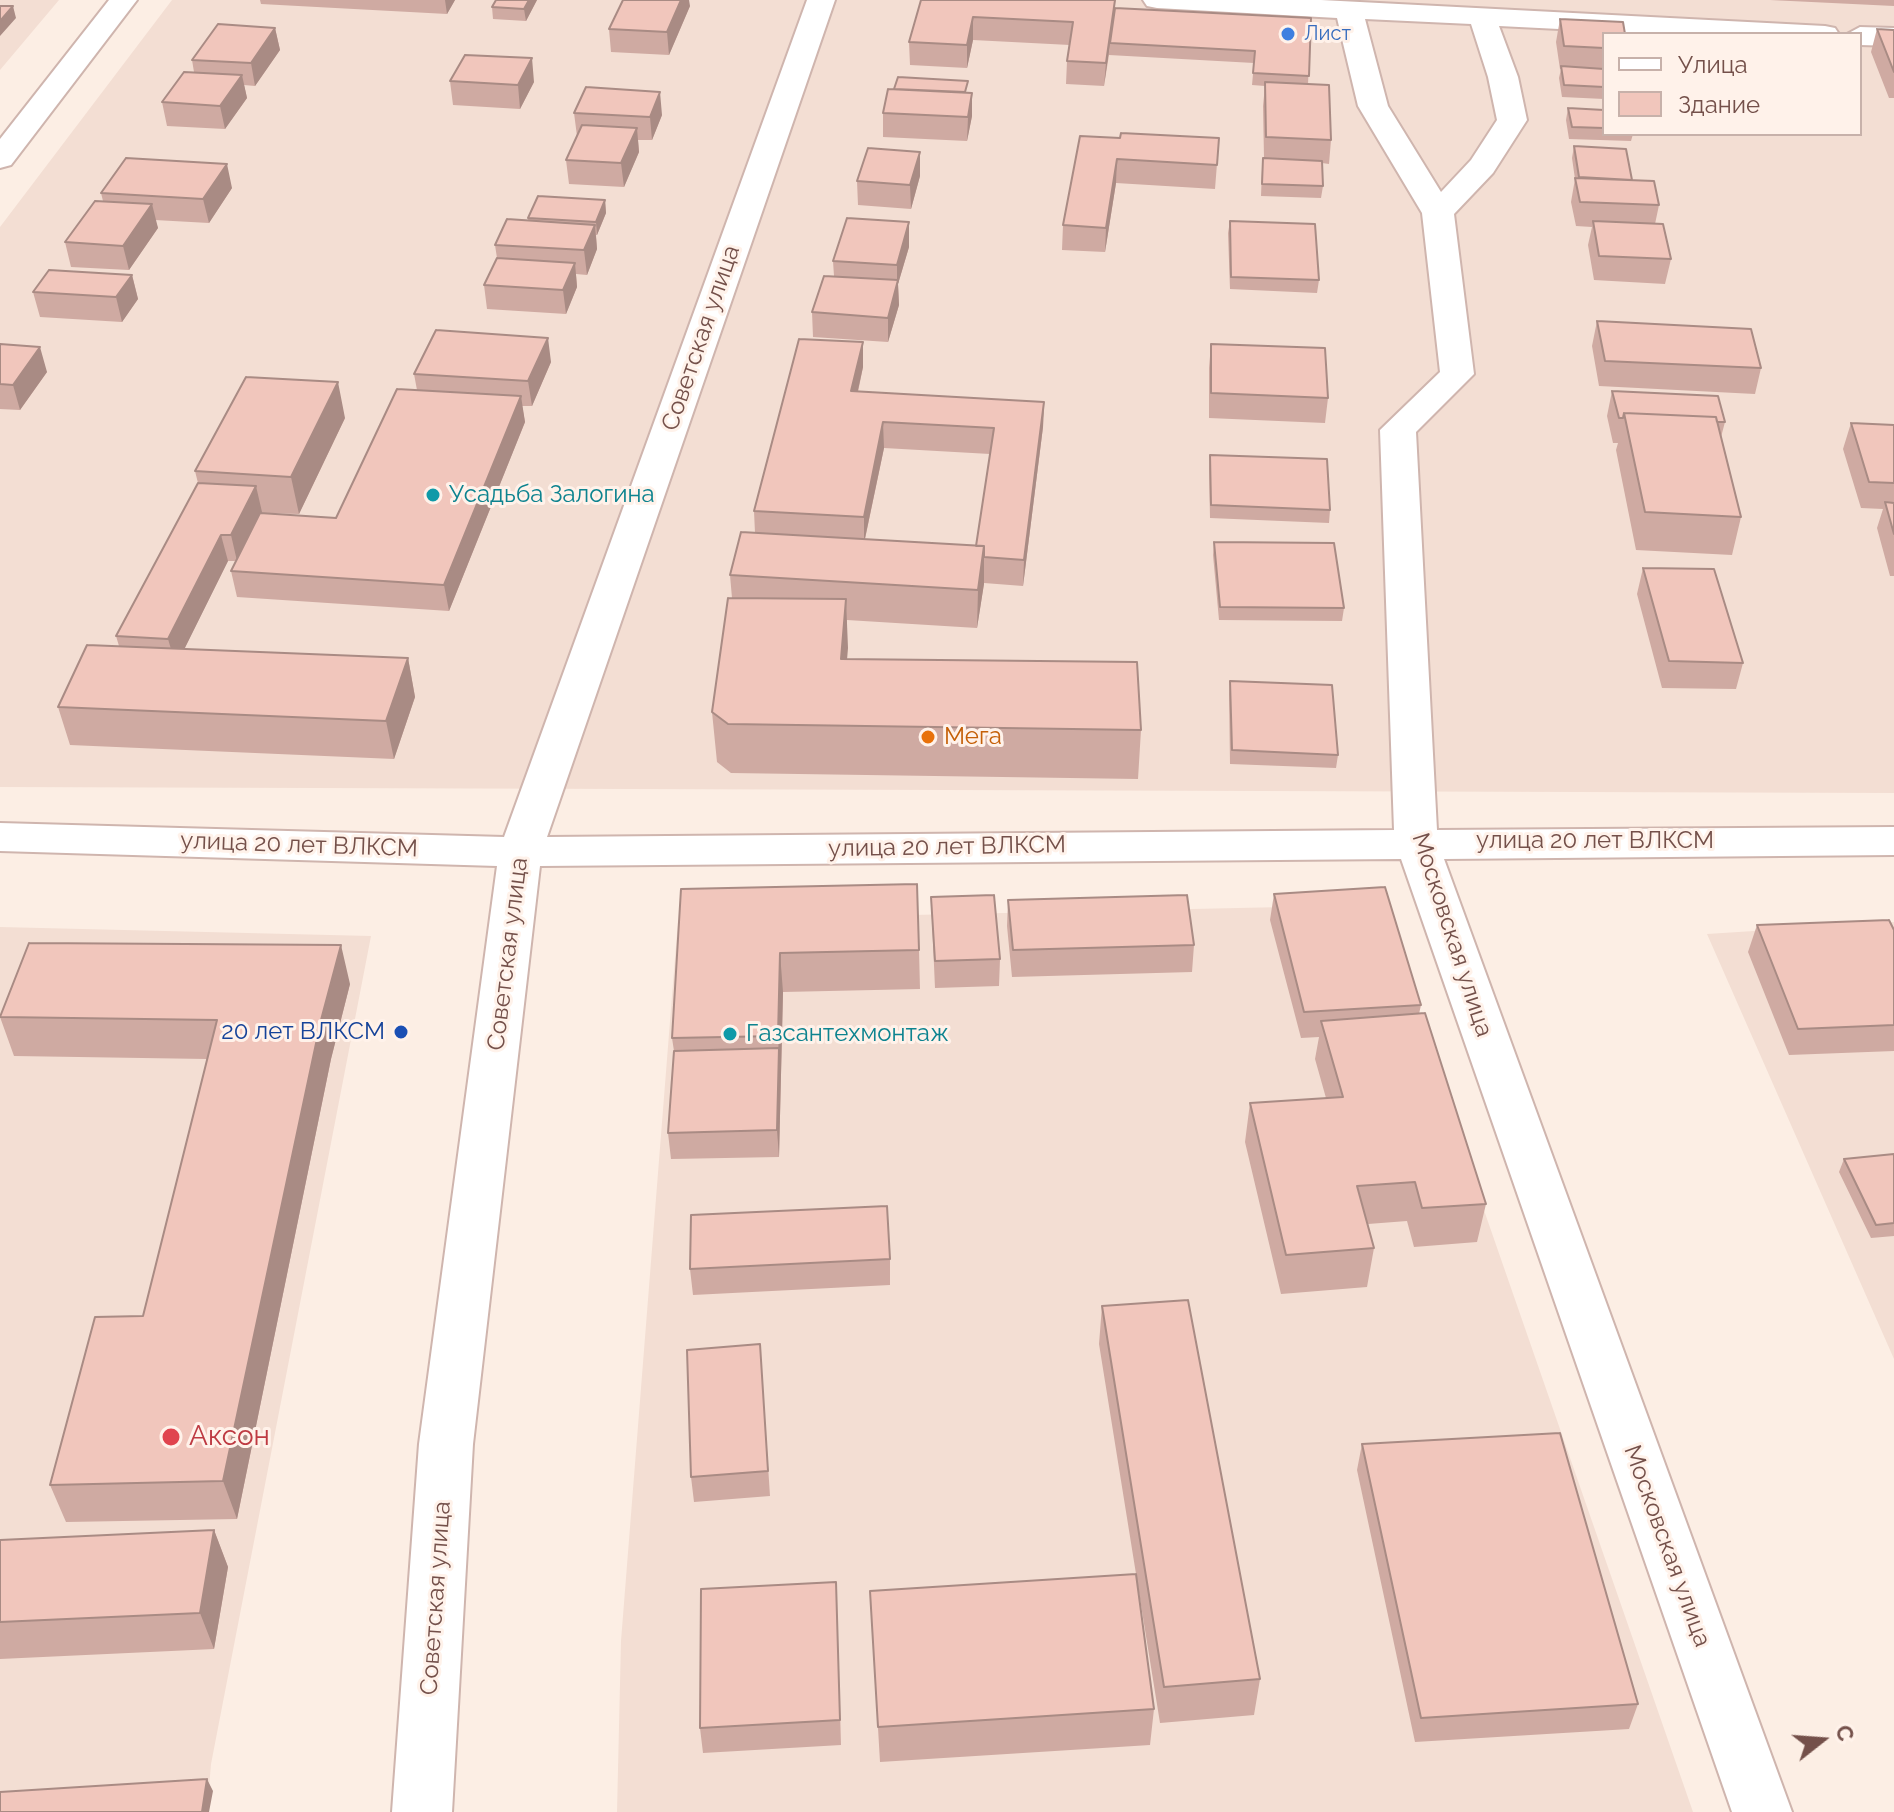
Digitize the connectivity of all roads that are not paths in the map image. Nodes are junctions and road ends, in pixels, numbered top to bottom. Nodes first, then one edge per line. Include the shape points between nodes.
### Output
1 (123, 0) edge
2 (821, 0) edge
3 (1157, 0) edge
4 (1349, 11) junction
5 (1482, 17) junction
6 (1785, 32) edge
7 (1862, 36) edge
8 (1894, 37) edge
9 (0, 159) edge
10 (1438, 213) junction
11 (0, 837) edge
12 (1894, 841) edge
13 (1416, 842) junction
14 (520, 852) junction
15 (422, 1812) edge
16 (1762, 1812) edge

1 - 9 street
2 - 14 street, Советская улица
3 - 4 street
4 - 5 street
4 - 10 street, Московская улица via 1373,106
5 - 6 street
5 - 10 street via 1512,120 1482,166
7 - 8 street
10 - 13 street, Московская улица via 1457,374 1398,430
11 - 14 street, улица 20 лет ВЛКСМ
12 - 13 street, улица 20 лет ВЛКСМ
13 - 14 street, улица 20 лет ВЛКСМ
13 - 16 street, Московская улица
14 - 15 street, Советская улица via 446,1444

